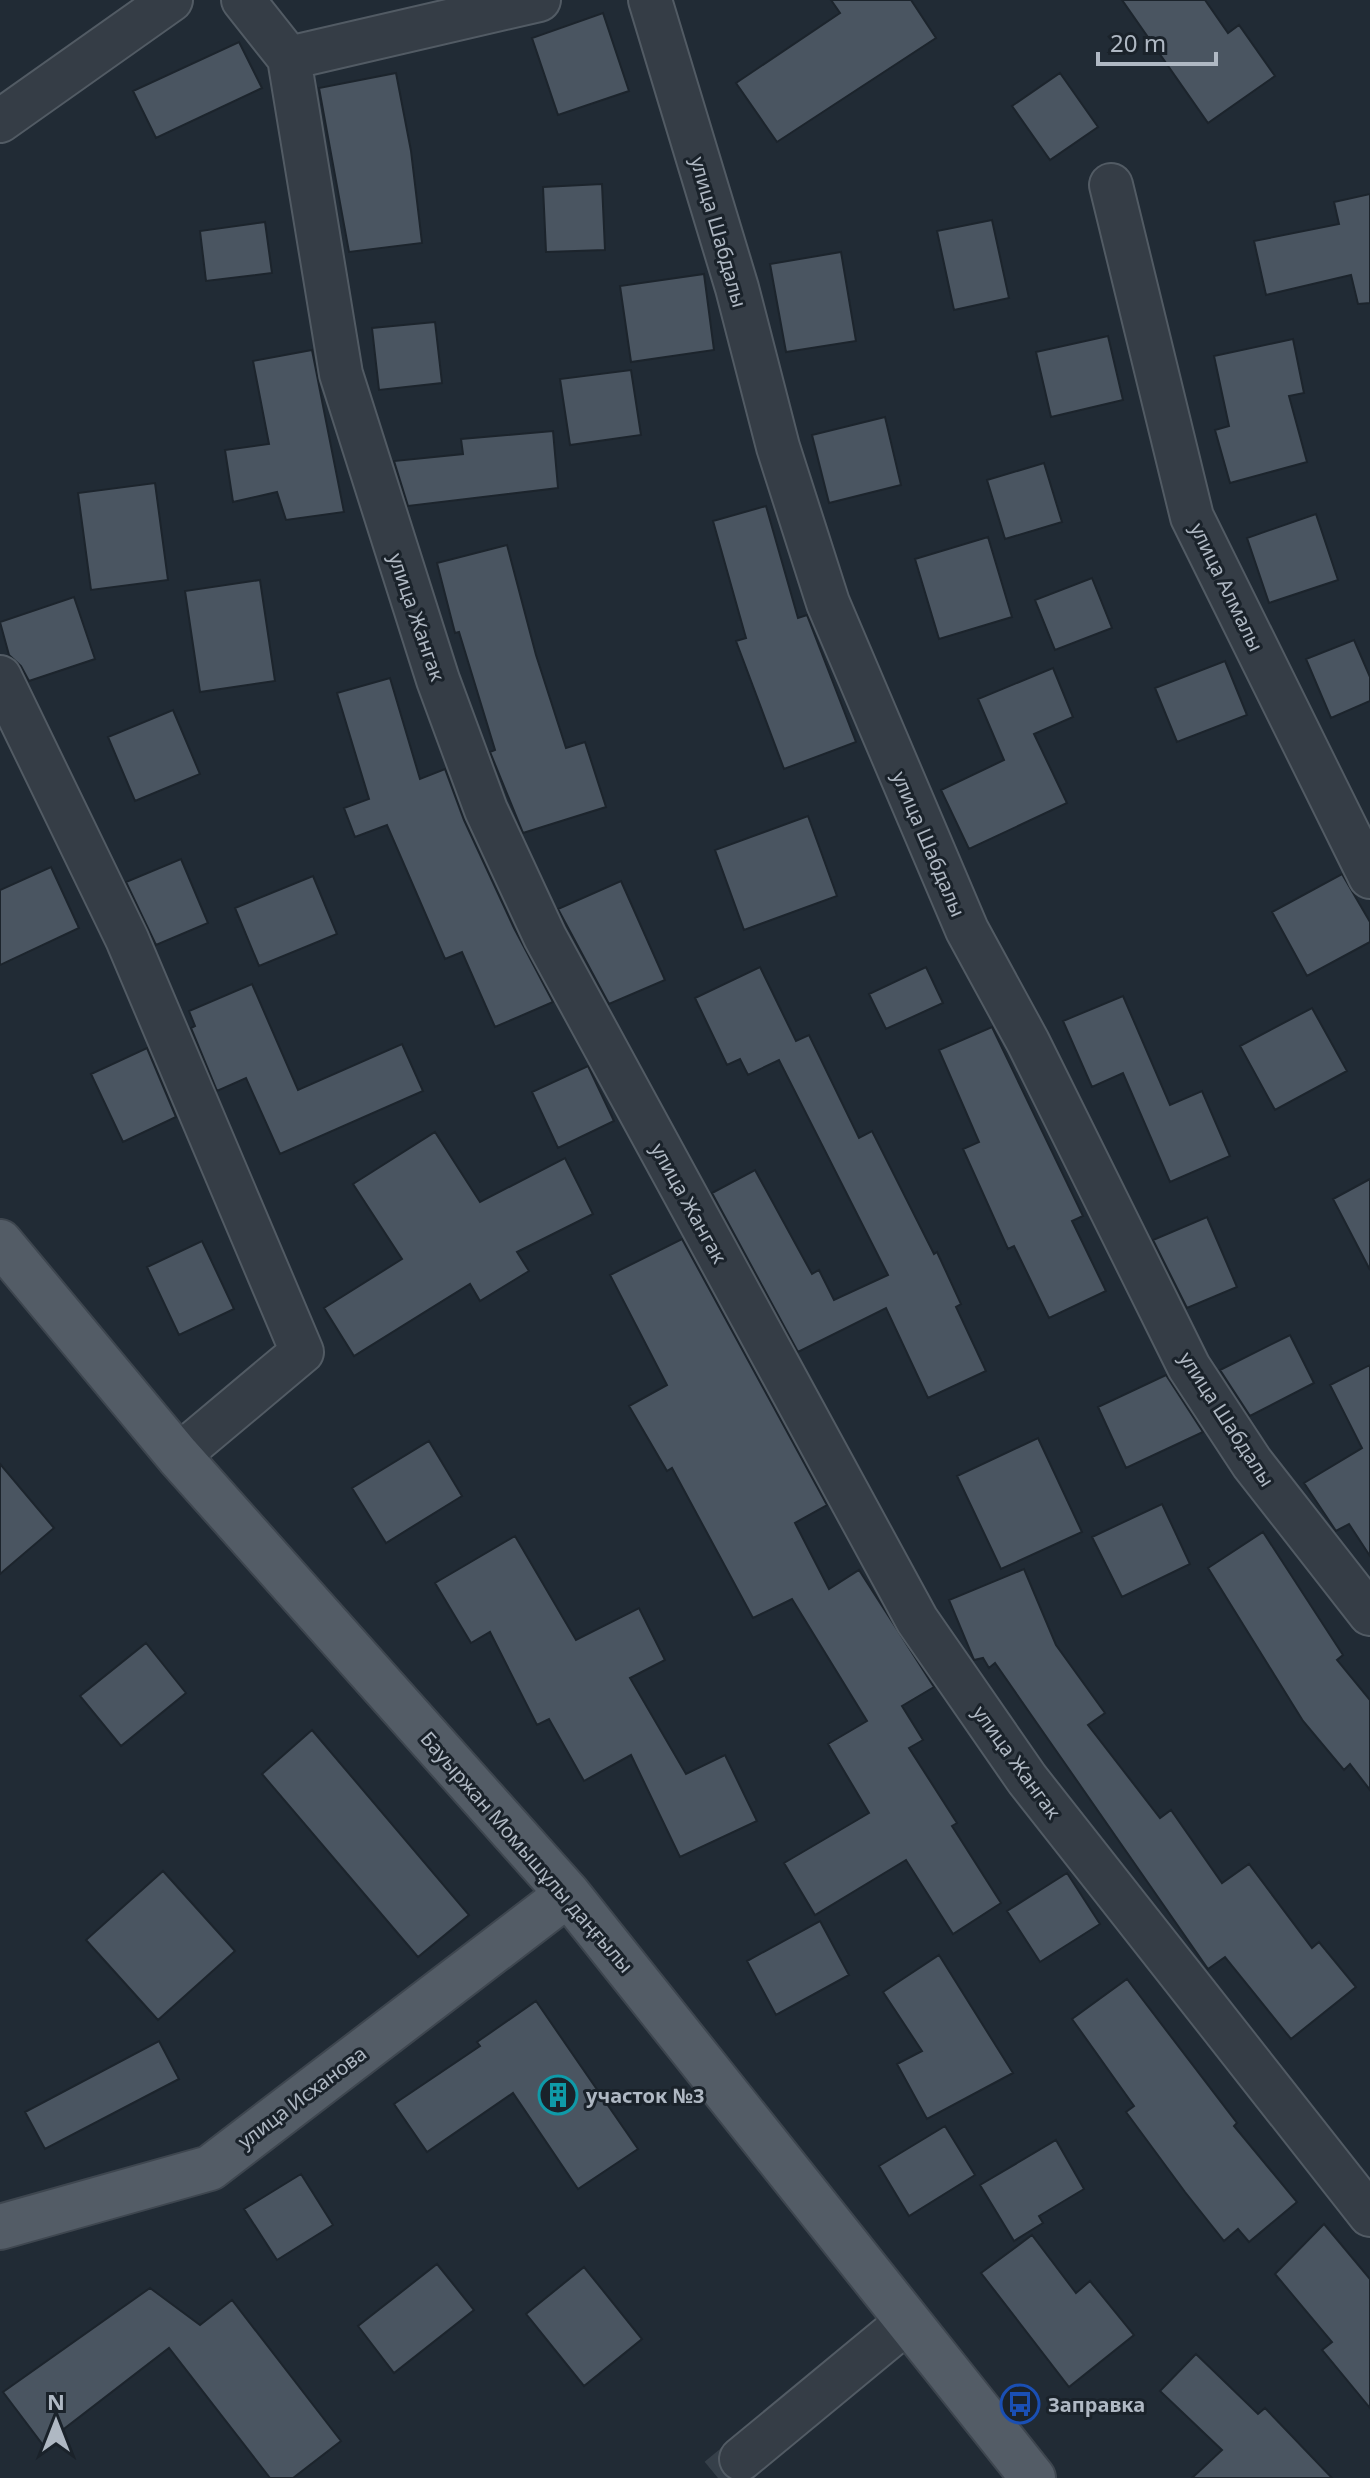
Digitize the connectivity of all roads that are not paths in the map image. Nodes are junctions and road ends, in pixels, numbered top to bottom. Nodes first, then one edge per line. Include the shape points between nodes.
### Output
1 (171, 0) edge
2 (243, 0) edge
3 (539, 0) edge
4 (650, 0) edge
5 (289, 58) junction
6 (0, 121) edge
7 (1111, 185) dead end
8 (0, 677) edge
9 (1370, 877) edge
10 (0, 1242) edge
11 (178, 1456) junction
12 (1370, 1614) edge
13 (568, 1894) junction
14 (1370, 2215) edge
15 (0, 2227) edge
16 (908, 2321) junction
17 (741, 2459) tunnel mouth
18 (1033, 2478) edge

1 - 6 street
2 - 5 street
3 - 5 street
4 - 12 street, улица Шабдалы via 828,603 967,930 1189,1367 1252,1463
5 - 14 street, улица Жангак via 341,374 438,680 486,810 545,937 917,1620 1027,1779
7 - 9 street, улица Алмалы via 1192,517
8 - 11 street via 127,939 302,1352
10 - 11 main road, Бауыржан Момышұлы даңғылы
11 - 13 main road, Бауыржан Момышұлы даңғылы
13 - 15 main road, улица Исханова via 210,2168
13 - 16 main road, Бауыржан Момышұлы даңғылы
16 - 17 street
16 - 18 main road, Бауыржан Момышұлы даңғылы

